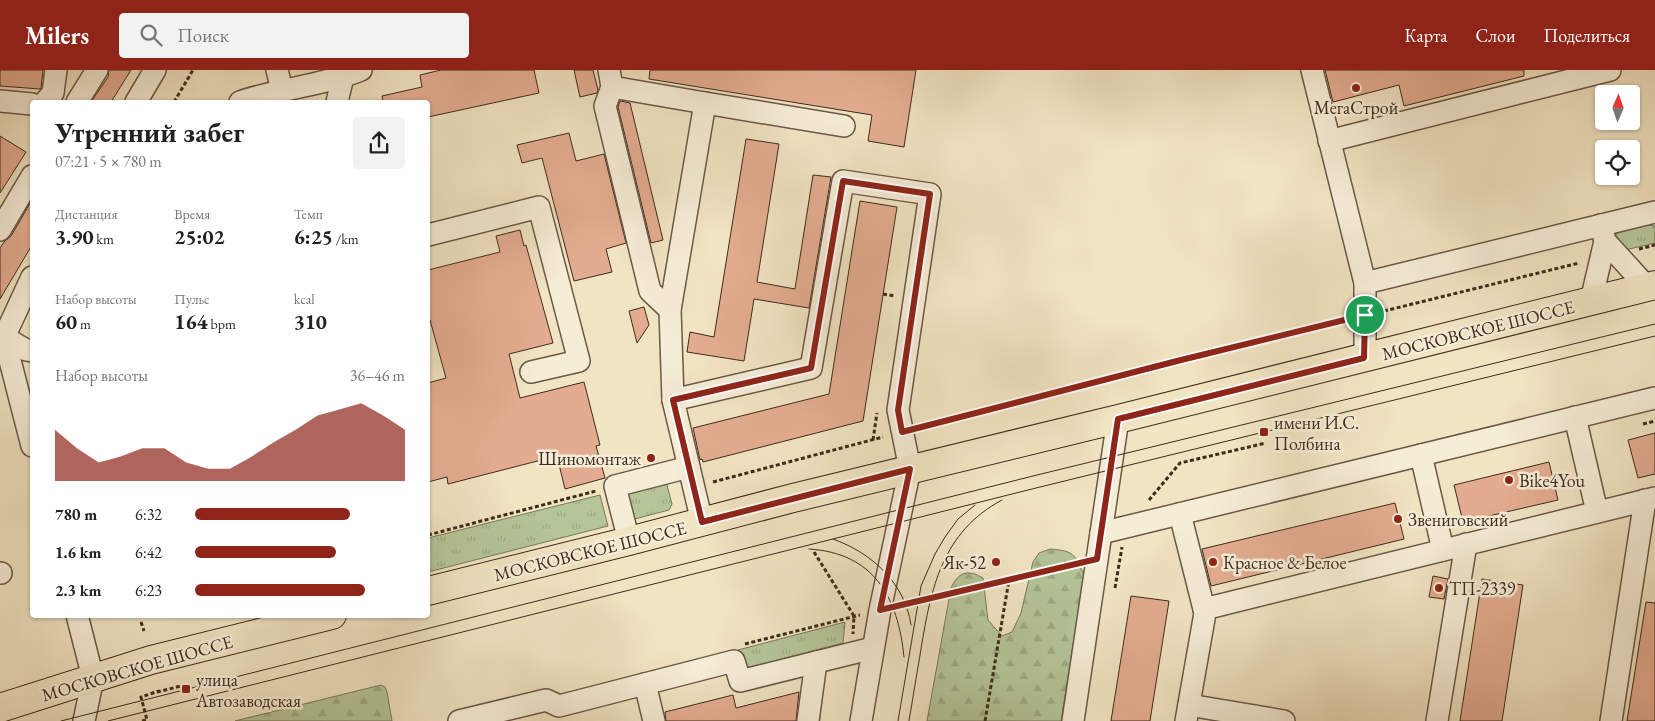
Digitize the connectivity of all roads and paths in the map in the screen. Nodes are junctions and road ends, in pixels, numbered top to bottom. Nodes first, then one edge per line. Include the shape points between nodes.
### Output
1 (56, 70) edge
2 (97, 70) edge
3 (155, 70) edge
4 (193, 70) edge
5 (277, 70) edge
6 (1312, 70) edge
7 (1610, 70) edge
8 (352, 74) edge
9 (611, 79) edge
10 (282, 90) junction
11 (47, 100) edge
12 (78, 100) edge
13 (137, 100) edge
14 (175, 100) edge
15 (247, 100) edge
16 (338, 100) edge
17 (0, 101) edge
18 (705, 103) junction
19 (30, 104) edge
20 (844, 126) dead end
21 (1329, 141) junction
22 (30, 179) edge
23 (1655, 212) edge
24 (0, 230) edge
25 (430, 234) edge
26 (1606, 244) junction
27 (1655, 245) edge
28 (30, 281) edge
29 (1365, 283) junction
30 (1651, 286) edge
31 (1591, 301) junction
32 (670, 310) junction
33 (1365, 315) junction
34 (2, 342) edge
35 (30, 351) edge
36 (1364, 358) junction
37 (531, 372) dead end
38 (1655, 398) edge
39 (673, 400) junction
40 (1575, 417) junction
41 (1118, 419) junction
42 (902, 432) junction
43 (30, 439) edge
44 (1266, 443) dead end
45 (1421, 455) junction
46 (910, 469) junction
47 (692, 477) junction
48 (615, 486) junction
49 (1650, 499) edge
50 (1597, 512) junction
51 (1180, 514) junction
52 (702, 522) junction
53 (1126, 527) junction
54 (430, 533) edge
55 (1101, 533) junction
56 (629, 541) junction
57 (1466, 544) junction
58 (1443, 550) junction
59 (814, 552) dead end
60 (1097, 559) junction
61 (1009, 580) junction
62 (430, 591) edge
63 (1204, 608) junction
64 (880, 610) junction
65 (78, 618) edge
66 (320, 618) edge
67 (141, 622) dead end
68 (144, 632) dead end
69 (873, 648) junction
70 (816, 662) junction
71 (93, 678) junction
72 (645, 684) junction
73 (185, 685) dead end
74 (159, 691) dead end
75 (141, 696) junction
76 (0, 708) edge
77 (561, 713) edge
78 (1188, 713) edge
79 (84, 721) edge
80 (142, 721) edge
81 (460, 721) edge
82 (654, 721) edge
83 (808, 721) edge
84 (861, 721) edge
85 (986, 721) edge
86 (1072, 721) edge
87 (1284, 721) edge
88 (1437, 721) edge
89 (1611, 721) edge

1 - 11 street via 54,93
2 - 12 street
3 - 13 street
4 - 14 path
5 - 10 street
6 - 21 street
7 - 21 street
8 - 10 street
8 - 16 street
9 - 18 street
9 - 32 street via 605,106 650,291
10 - 15 street
17 - 19 street
18 - 20 street
18 - 32 street
21 - 29 street
22 - 24 street
23 - 26 street
25 - 37 street via 539,207 578,361
26 - 27 path
26 - 29 street
26 - 30 street
26 - 31 street
26 - 33 path
28 - 34 street
29 - 33 street
30 - 31 main road, МОСКОВСКОЕ ШОССЕ
31 - 36 main road, МОСКОВСКОЕ ШОССЕ
32 - 39 street
33 - 36 street
33 - 42 path
34 - 35 street
34 - 43 street
36 - 41 main road, МОСКОВСКОЕ ШОССЕ
38 - 40 street
39 - 42 street via 811,368 843,181 930,194 898,410
39 - 47 street
40 - 45 street
40 - 50 street
41 - 46 main road, МОСКОВСКОЕ ШОССЕ
41 - 55 street
42 - 46 street
42 - 47 path
44 - 53 path via 1180,463
45 - 51 street
45 - 58 street
46 - 52 main road, МОСКОВСКОЕ ШОССЕ
46 - 64 street
47 - 48 street
47 - 52 street
48 - 54 path
48 - 56 street
49 - 50 street
49 - 89 street
50 - 57 street
51 - 53 street
51 - 63 street
52 - 56 main road, МОСКОВСКОЕ ШОССЕ
53 - 55 street
53 - 60 path via 1122,550
55 - 60 street
56 - 62 main road, МОСКОВСКОЕ ШОССЕ
57 - 58 street
57 - 88 street
58 - 63 street
59 - 64 path via 854,616
60 - 61 path
60 - 86 street
61 - 64 path
61 - 85 path
63 - 78 street
64 - 69 street
65 - 71 street
66 - 71 main road, МОСКОВСКОЕ ШОССЕ via 151,660
67 - 68 path
69 - 70 street
69 - 84 street
70 - 72 street via 740,682 734,660
70 - 83 street
71 - 76 main road, МОСКОВСКОЕ ШОССЕ
71 - 79 street
72 - 77 street
72 - 82 street
73 - 75 path
74 - 75 path
75 - 80 path via 147,720
77 - 81 street via 546,700
78 - 87 street

